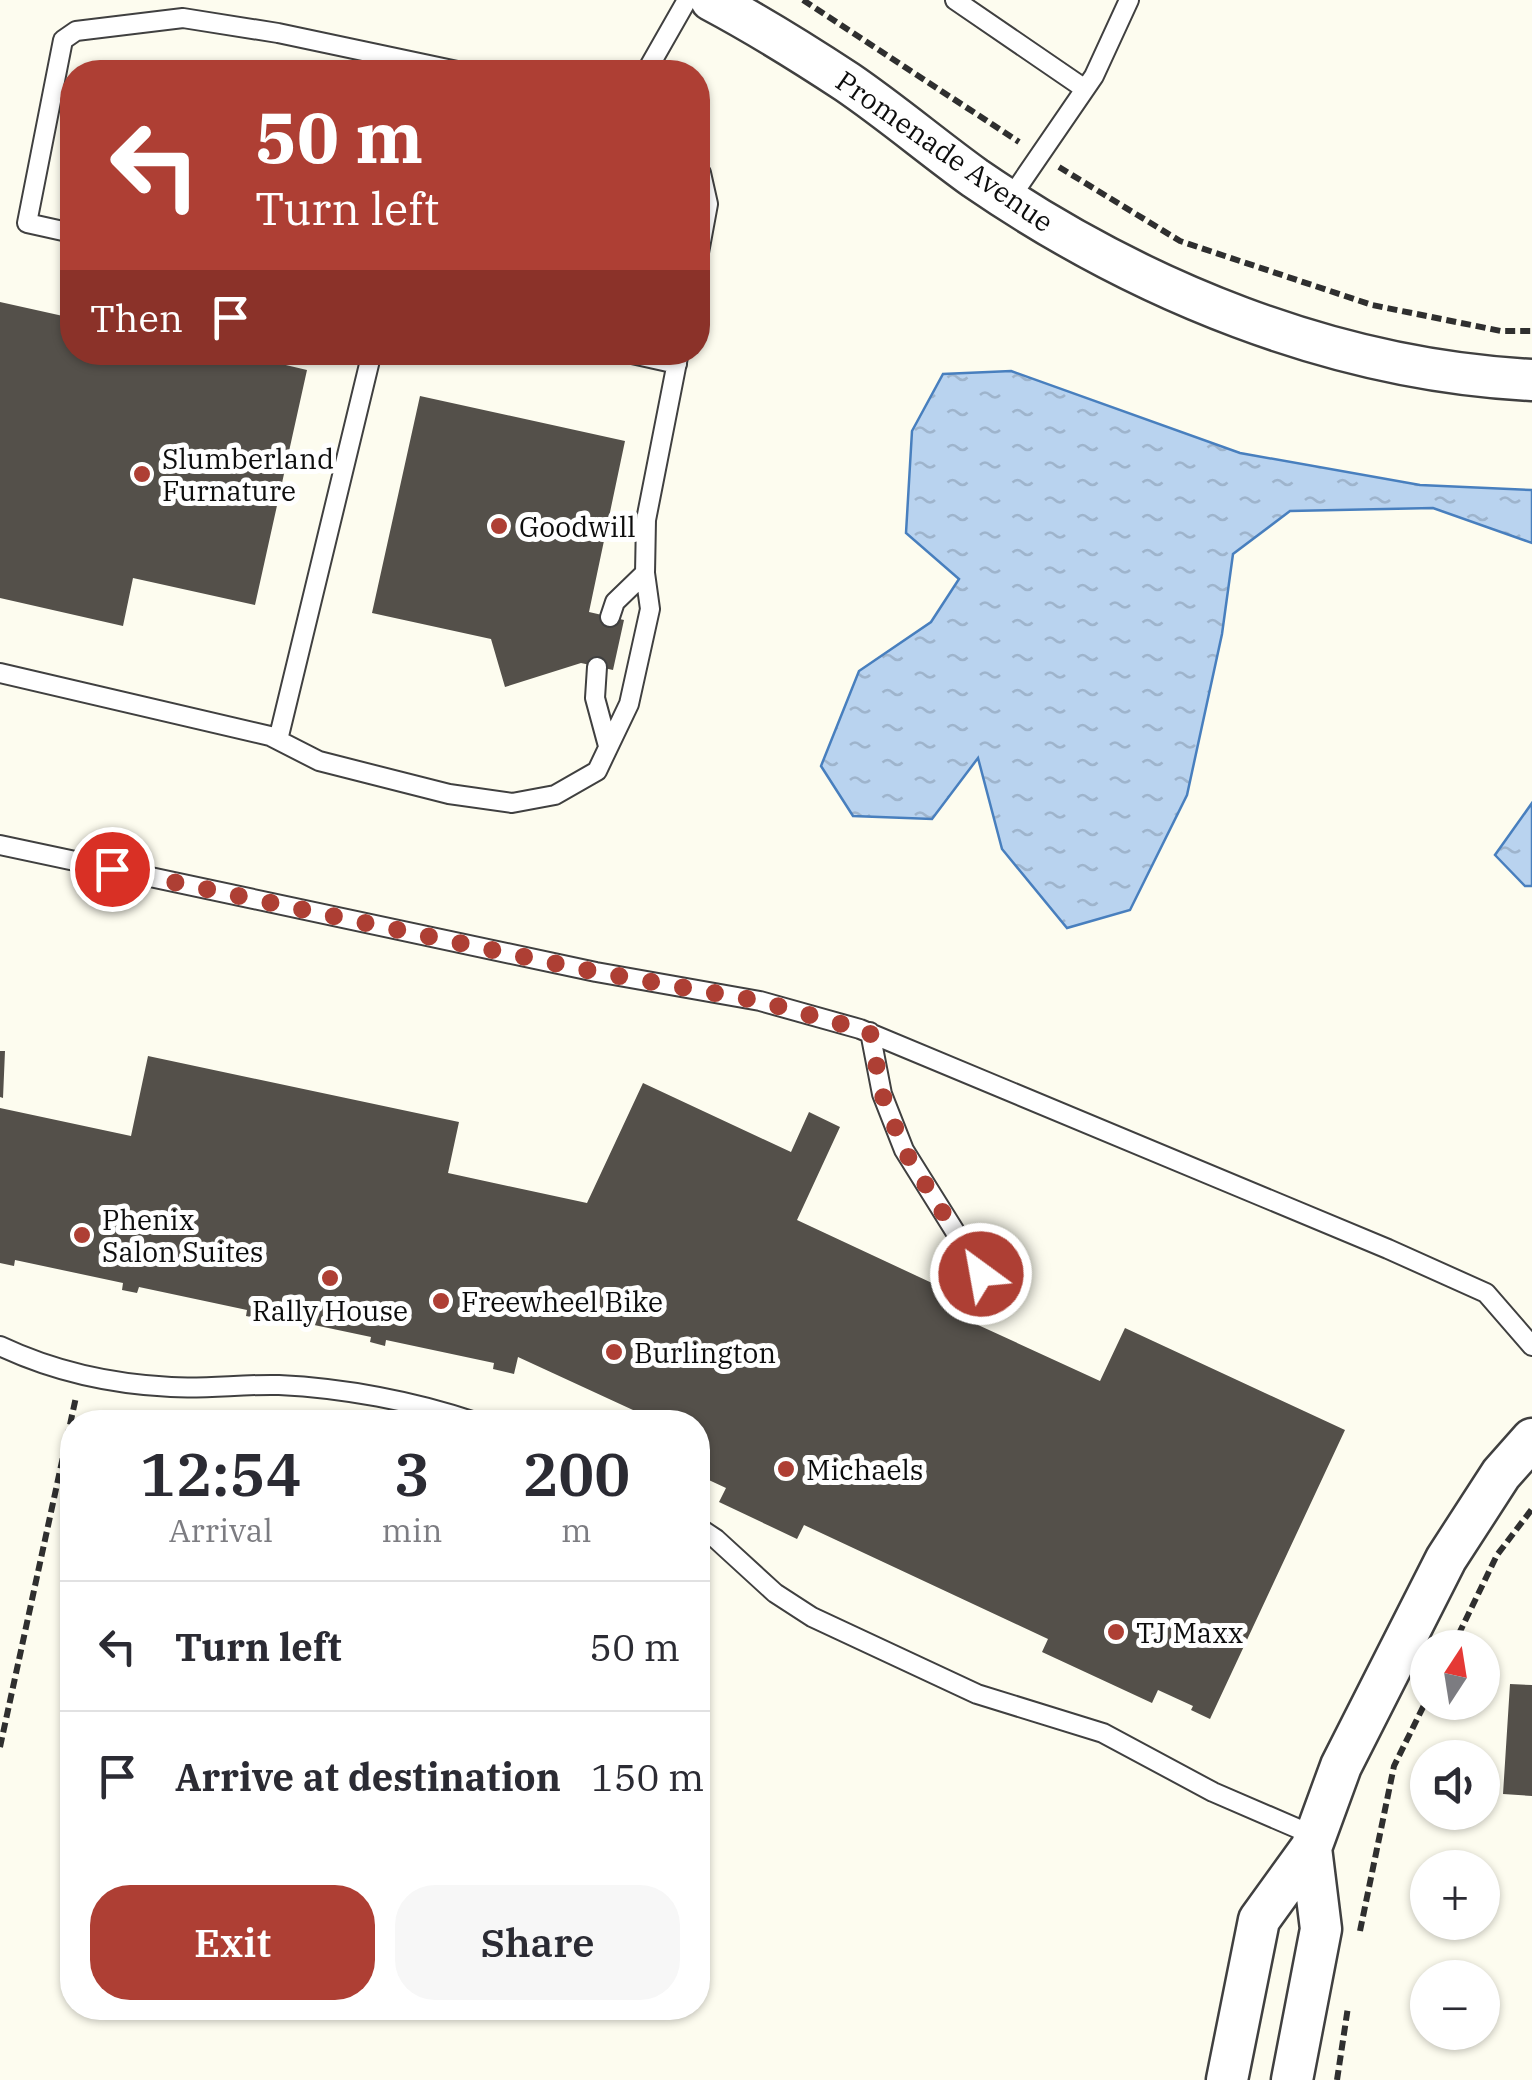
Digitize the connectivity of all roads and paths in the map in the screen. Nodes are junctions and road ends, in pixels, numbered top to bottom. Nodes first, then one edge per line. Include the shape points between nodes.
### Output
1 (687, 0) edge
2 (711, 0) edge
3 (802, 0) edge
4 (955, 0) edge
5 (1130, 0) edge
6 (183, 9) edge
7 (395, 60) edge
8 (653, 60) edge
9 (1085, 89) junction
10 (1040, 154) junction
11 (1009, 200) junction
12 (60, 230) edge
13 (1532, 331) edge
14 (369, 365) edge
15 (677, 365) edge
16 (1532, 380) edge
17 (645, 572) junction
18 (610, 617) dead end
19 (597, 666) dead end
20 (0, 673) edge
21 (278, 740) junction
22 (608, 746) junction
23 (0, 845) edge
24 (870, 1032) junction
25 (981, 1274) dead end
26 (0, 1346) edge
27 (1532, 1346) edge
28 (80, 1376) junction
29 (73, 1410) edge
30 (434, 1410) edge
31 (1532, 1440) edge
32 (60, 1469) edge
33 (1532, 1508) edge
34 (710, 1535) edge
35 (1461, 1630) edge
36 (1417, 1720) edge
37 (0, 1747) edge
38 (1313, 1842) junction
39 (1359, 1937) dead end
40 (1350, 1990) dead end
41 (1227, 2080) edge
42 (1292, 2080) edge
43 (1337, 2080) edge

1 - 8 lane
2 - 11 street, Promenade Avenue via 849,84
3 - 10 path
4 - 9 lane
5 - 9 lane
6 - 7 lane
6 - 12 lane via 76,31 63,40 26,223
9 - 10 lane
10 - 11 lane
10 - 13 path via 1180,241 1372,305
11 - 16 street, Promenade Avenue via 1186,297 1274,329 1436,369
14 - 21 lane
15 - 17 lane via 646,520
17 - 18 lane via 615,602
17 - 22 lane via 646,628 629,704
19 - 22 lane via 595,698
20 - 21 lane
21 - 22 lane via 319,761 512,803 554,795 597,771
23 - 24 lane via 760,1001
24 - 25 lane via 882,1094 904,1150
24 - 27 lane via 1486,1293
26 - 28 lane
28 - 29 path
28 - 30 lane via 172,1387 280,1385
31 - 38 street via 1491,1488 1446,1559 1341,1766
32 - 37 path
33 - 35 path via 1497,1555
34 - 38 lane via 812,1617 977,1694 1104,1733
36 - 39 path via 1394,1766
38 - 41 street via 1259,1920
38 - 42 street via 1322,1929
40 - 43 path

